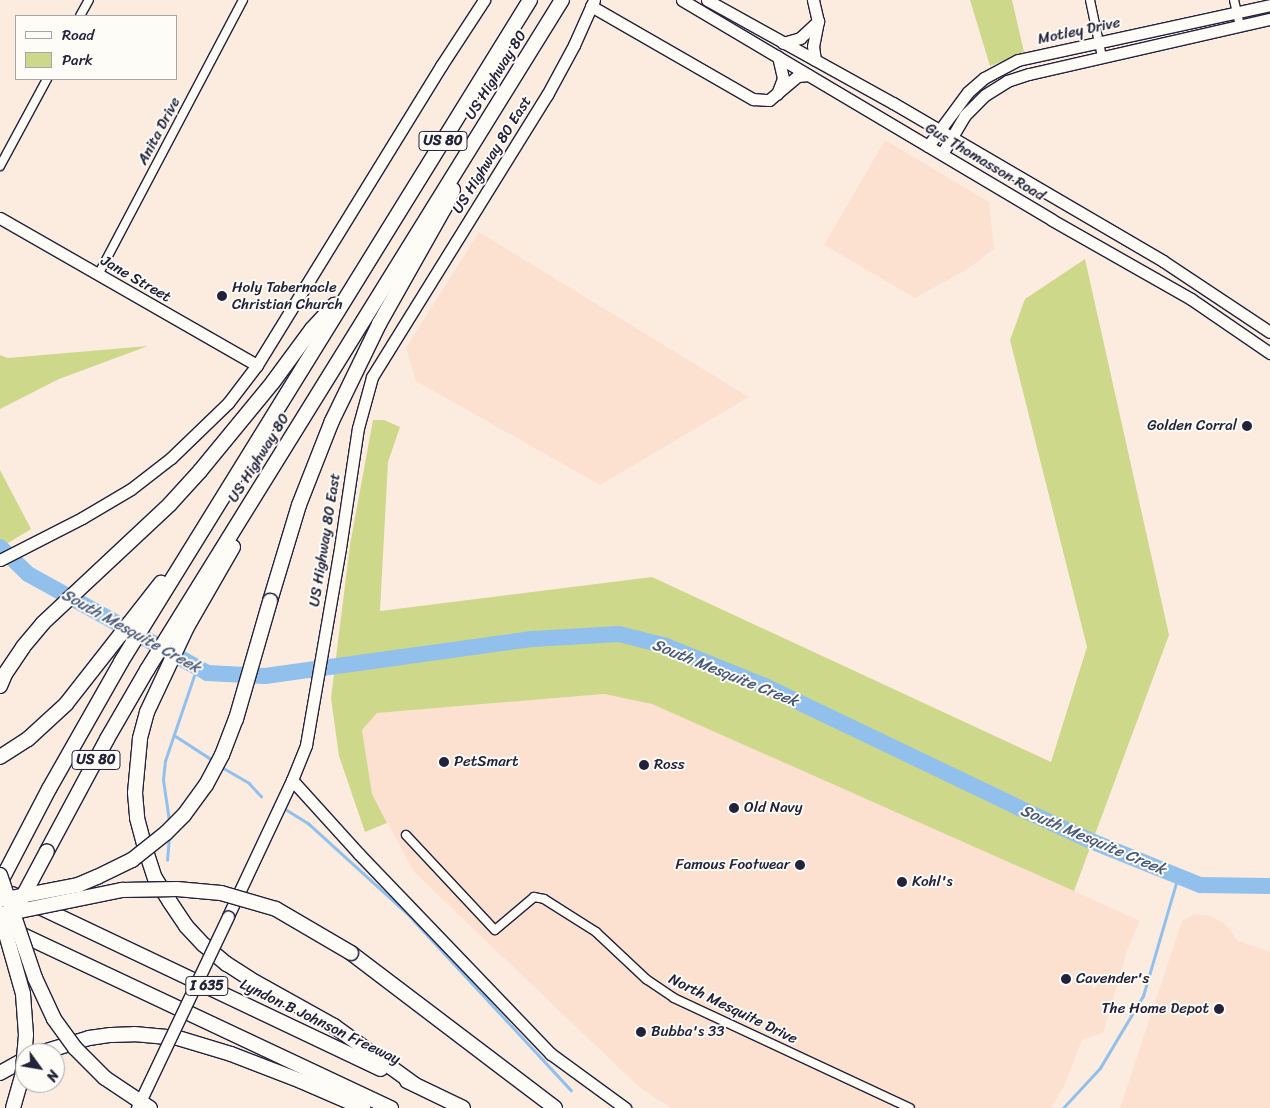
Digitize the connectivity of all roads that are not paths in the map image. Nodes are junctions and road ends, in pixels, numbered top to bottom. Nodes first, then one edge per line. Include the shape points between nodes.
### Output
1 (89, 0) edge
2 (243, 0) edge
3 (484, 0) edge
4 (530, 0) edge
5 (562, 0) edge
6 (682, 0) edge
7 (707, 0) edge
8 (813, 0) edge
9 (1090, 0) edge
10 (1234, 0) edge
11 (593, 3) edge
12 (1270, 5) edge
13 (1237, 12) junction
14 (81, 15) edge
15 (1270, 19) edge
16 (818, 21) junction
17 (1240, 26) junction
18 (1099, 42) junction
19 (783, 43) junction
20 (778, 57) junction
21 (1102, 57) junction
22 (815, 60) junction
23 (808, 75) junction
24 (847, 78) junction
25 (46, 80) edge
26 (976, 85) junction
27 (833, 89) junction
28 (844, 95) junction
29 (984, 95) junction
30 (776, 96) junction
31 (939, 130) junction
32 (952, 137) junction
33 (928, 146) junction
34 (470, 148) junction
35 (942, 154) junction
36 (0, 166) edge
37 (0, 218) edge
38 (98, 275) junction
39 (355, 282) junction
40 (1200, 284) junction
41 (1191, 299) junction
42 (1270, 332) edge
43 (1270, 353) edge
44 (257, 365) junction
45 (0, 560) edge
46 (150, 604) junction
47 (182, 624) junction
48 (0, 686) edge
49 (0, 757) edge
50 (292, 780) junction
51 (406, 835) dead end
52 (0, 875) edge
53 (0, 883) edge
54 (0, 888) edge
55 (0, 900) edge
56 (0, 914) edge
57 (0, 925) edge
58 (0, 941) edge
59 (65, 1045) edge
60 (15, 1065) edge
61 (0, 1073) edge
62 (414, 1084) junction
63 (14, 1108) edge
64 (138, 1108) edge
65 (150, 1108) edge
66 (363, 1108) edge
67 (391, 1108) edge
68 (464, 1108) edge
69 (555, 1108) edge
70 (625, 1108) edge
71 (910, 1108) edge

1 - 14 street
2 - 38 street, Anita Drive
3 - 44 main road
4 - 39 highway, US Highway 80 / US 80
5 - 34 highway, US Highway 80 / US 80
6 - 20 main road, Gus Thomasson Road
7 - 19 main road, Gus Thomasson Road
8 - 16 main road
9 - 18 street
10 - 13 street
11 - 30 main road via 753,99 769,100
11 - 50 main road, US Highway 80 East via 547,95 372,377 358,428 311,721 306,745
12 - 13 main road, Motley Drive
13 - 17 street
13 - 18 main road, Motley Drive
15 - 17 main road, Motley Drive
16 - 19 main road via 800,38
16 - 22 main road via 813,46
17 - 21 main road, Motley Drive
18 - 21 street
18 - 26 main road, Motley Drive via 1018,60
19 - 22 main road, Gus Thomasson Road
20 - 23 main road, Gus Thomasson Road
20 - 30 main road via 783,78
21 - 29 main road, Motley Drive via 1029,74
22 - 24 main road, Gus Thomasson Road
23 - 27 main road, Gus Thomasson Road
23 - 30 main road via 798,76
24 - 27 main road
24 - 28 main road
24 - 31 main road, Gus Thomasson Road
25 - 36 street
26 - 29 main road
26 - 31 main road, Motley Drive via 961,99
27 - 28 main road, Gus Thomasson Road
28 - 33 main road, Gus Thomasson Road
29 - 32 main road, Motley Drive via 965,115
31 - 32 main road, Gus Thomasson Road
31 - 33 main road, Motley Drive
32 - 35 main road, Motley Drive
32 - 40 main road, Gus Thomasson Road
33 - 35 main road, Gus Thomasson Road
34 - 47 highway, US Highway 80 / US 80 via 256,494 231,552
34 - 55 highway, bridge via 445,206 379,324 332,421 299,506 236,719 206,785 184,815 132,860 97,877 52,891
35 - 41 main road, Gus Thomasson Road
37 - 38 main road, Jane Street
38 - 44 main road, Jane Street
39 - 46 highway, US Highway 80 / US 80 via 192,547
39 - 48 highway via 312,329 273,382 170,504 42,623
40 - 41 main road
40 - 42 main road, Gus Thomasson Road
41 - 43 main road, Gus Thomasson Road
44 - 45 main road via 209,423 159,468 107,504
46 - 49 highway via 48,723
46 - 53 highway, US 80
47 - 58 highway, US 80, bridge via 147,670 107,739
47 - 62 highway via 140,739 135,793 137,818 155,878 192,932 227,964 334,1026
50 - 64 main road, US Highway 80 East, bridge
50 - 70 main road via 551,1054
51 - 71 street, North Mesquite Drive via 495,930 534,898 544,899 596,932 646,979 674,998
52 - 65 highway, bridge via 35,978 54,1018 75,1048 105,1078
54 - 62 highway, Lyndon B Johnson Freeway / I 635
56 - 63 highway, bridge via 15,959 24,1002 23,1074
56 - 69 highway, bridge via 122,890 177,889 221,893 276,909 350,954
57 - 67 highway, I 635
59 - 66 highway via 111,1035 178,1038 248,1061
60 - 61 highway
62 - 68 highway, Lyndon B Johnson Freeway / I 635

